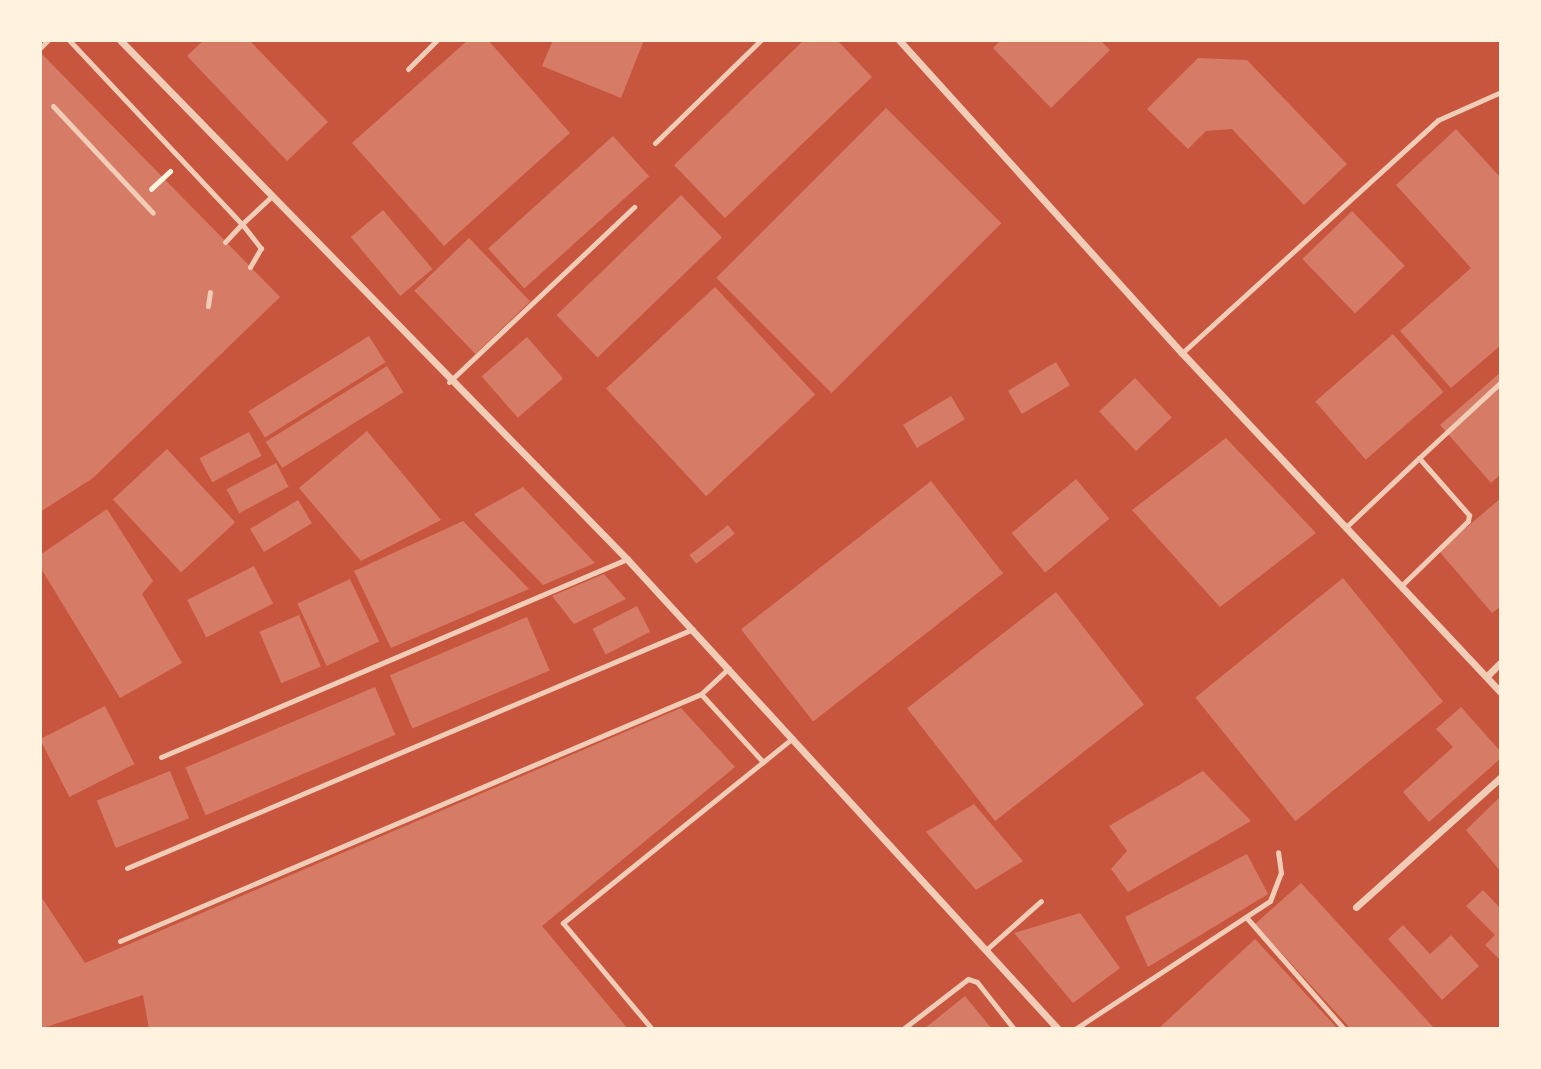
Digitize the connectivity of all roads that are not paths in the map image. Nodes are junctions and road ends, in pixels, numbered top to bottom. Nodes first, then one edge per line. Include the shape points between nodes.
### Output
1 (48, 40) edge
2 (69, 40) edge
3 (120, 40) edge
4 (437, 40) edge
5 (761, 40) edge
6 (900, 40) edge
7 (40, 48) edge
8 (408, 69) dead end
9 (1501, 92) edge
10 (53, 106) dead end
11 (655, 143) dead end
12 (272, 196) junction
13 (634, 206) dead end
14 (153, 213) dead end
15 (242, 225) junction
16 (225, 242) dead end
17 (250, 267) dead end
18 (210, 292) dead end
19 (208, 306) dead end
20 (1182, 353) junction
21 (449, 382) junction
22 (1501, 382) edge
23 (1419, 458) junction
24 (1345, 528) junction
25 (627, 559) junction
26 (1401, 586) junction
27 (693, 629) junction
28 (1501, 662) edge
29 (729, 668) junction
30 (1487, 676) junction
31 (1501, 692) edge
32 (701, 694) junction
33 (793, 738) junction
34 (161, 757) dead end
35 (762, 762) junction
36 (1501, 777) edge
37 (1278, 852) dead end
38 (127, 868) dead end
39 (1041, 901) dead end
40 (1356, 907) dead end
41 (1246, 917) junction
42 (120, 941) dead end
43 (986, 949) junction
44 (652, 1029) edge
45 (903, 1029) edge
46 (1014, 1029) edge
47 (1058, 1029) edge
48 (1075, 1029) edge
49 (1344, 1029) edge

1 - 7 lane
2 - 15 lane
3 - 12 street
4 - 8 lane
5 - 11 lane
6 - 20 street
9 - 20 lane via 1438,120
10 - 14 lane
12 - 15 lane
12 - 21 street
13 - 21 lane
15 - 16 lane
15 - 17 lane via 261,248
18 - 19 lane
20 - 24 street
21 - 25 street
22 - 23 lane
23 - 24 lane
23 - 26 lane via 1469,515
24 - 26 street
25 - 27 street
25 - 34 lane
26 - 30 street
27 - 29 street
27 - 38 lane
28 - 30 street
29 - 32 lane
29 - 33 street
30 - 31 street
32 - 35 lane
32 - 42 lane
33 - 35 lane
33 - 43 street
35 - 44 lane via 563,923
36 - 40 street
37 - 41 lane via 1281,873 1270,901
39 - 43 lane
41 - 48 lane via 1096,1011
41 - 49 lane
43 - 47 street
45 - 46 lane via 968,979 977,982

